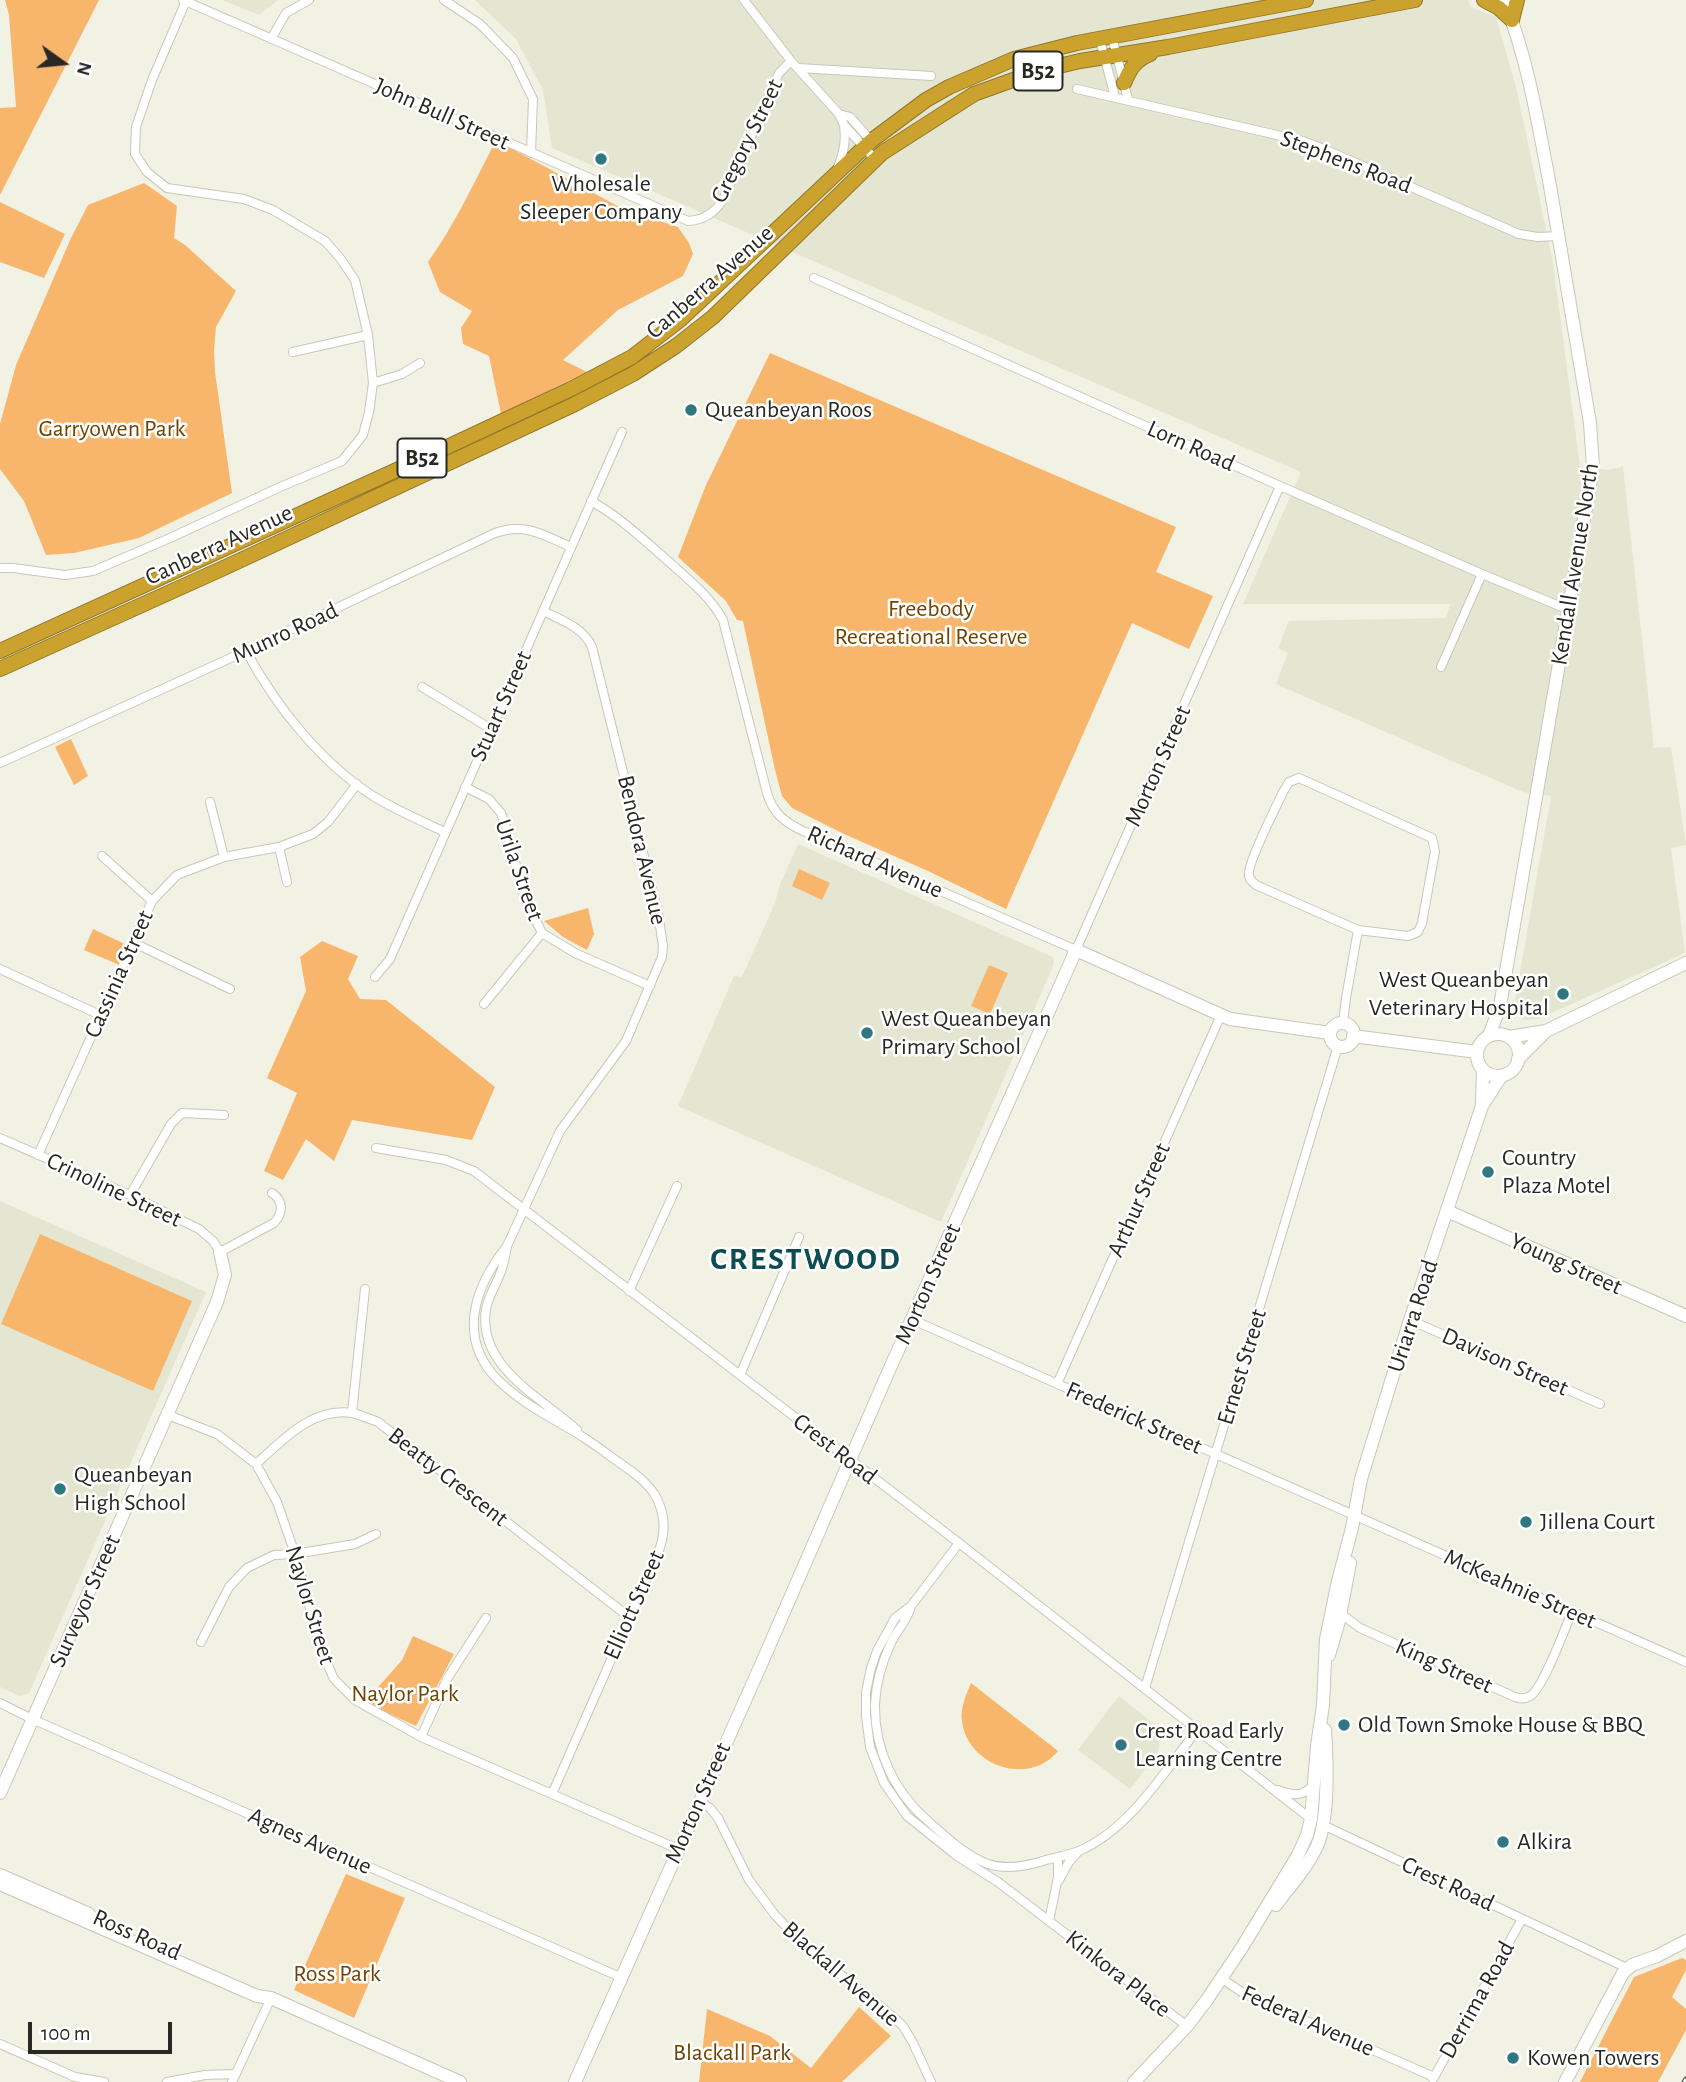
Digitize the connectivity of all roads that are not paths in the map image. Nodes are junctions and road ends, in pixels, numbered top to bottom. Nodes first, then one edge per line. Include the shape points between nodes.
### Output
1 (309, 0) edge
2 (444, 0) edge
3 (744, 0) edge
4 (1306, 0) edge
5 (1416, 0) edge
6 (1484, 0) edge
7 (1504, 0) edge
8 (1517, 0) edge
9 (185, 1) edge
10 (1512, 20) junction
11 (1106, 38) junction
12 (271, 39) junction
13 (1168, 47) junction
14 (1110, 56) junction
15 (791, 61) junction
16 (799, 68) junction
17 (930, 76) dead end
18 (1124, 83) junction
19 (1077, 89) dead end
20 (1115, 97) junction
21 (1128, 99) junction
22 (839, 114) junction
23 (844, 125) junction
24 (868, 144) junction
25 (531, 153) junction
26 (879, 156) junction
27 (836, 173) junction
28 (703, 219) joint
29 (1559, 236) junction
30 (814, 278) dead end
31 (368, 335) junction
32 (293, 352) dead end
33 (420, 363) dead end
34 (373, 383) junction
35 (622, 432) dead end
36 (1280, 486) junction
37 (591, 501) junction
38 (571, 547) junction
39 (0, 568) edge
40 (1482, 575) junction
41 (1569, 610) junction
42 (543, 611) junction
43 (0, 651) edge
44 (246, 651) junction
45 (1441, 667) dead end
46 (0, 669) edge
47 (422, 687) dead end
48 (491, 729) junction
49 (0, 763) edge
50 (356, 785) junction
51 (465, 787) junction
52 (210, 802) dead end
53 (445, 832) junction
54 (279, 847) junction
55 (102, 856) dead end
56 (224, 857) junction
57 (287, 882) dead end
58 (152, 901) junction
59 (1359, 930) junction
60 (542, 933) junction
61 (132, 942) junction
62 (1076, 950) junction
63 (1686, 963) edge
64 (0, 969) edge
65 (375, 977) dead end
66 (650, 986) junction
67 (230, 989) dead end
68 (484, 1004) dead end
69 (1500, 1006) junction
70 (100, 1014) junction
71 (1221, 1016) junction
72 (1343, 1023) junction
73 (1546, 1031) junction
74 (1330, 1033) junction
75 (1353, 1036) junction
76 (1489, 1036) junction
77 (1508, 1037) junction
78 (1338, 1046) junction
79 (1477, 1052) junction
80 (1518, 1059) junction
81 (1483, 1070) junction
82 (1502, 1075) junction
83 (1482, 1106) junction
84 (224, 1115) dead end
85 (0, 1138) edge
86 (376, 1148) dead end
87 (38, 1155) junction
88 (677, 1186) dead end
89 (272, 1193) dead end
90 (130, 1195) junction
91 (525, 1210) junction
92 (1447, 1211) junction
93 (799, 1237) dead end
94 (220, 1252) junction
95 (365, 1289) dead end
96 (629, 1291) junction
97 (1686, 1316) edge
98 (913, 1320) junction
99 (1410, 1320) junction
100 (740, 1375) junction
101 (1057, 1384) junction
102 (1600, 1404) dead end
103 (352, 1413) junction
104 (168, 1415) junction
105 (1216, 1454) junction
106 (850, 1461) junction
107 (256, 1464) junction
108 (1353, 1522) junction
109 (376, 1534) dead end
110 (959, 1543) junction
111 (295, 1554) junction
112 (911, 1606) junction
113 (1342, 1607) junction
114 (1572, 1612) junction
115 (486, 1618) dead end
116 (629, 1618) junction
117 (1360, 1628) junction
118 (1334, 1639) junction
119 (201, 1642) dead end
120 (1686, 1662) edge
121 (1325, 1674) junction
122 (1145, 1688) junction
123 (0, 1703) edge
124 (1323, 1705) junction
125 (32, 1719) junction
126 (1198, 1729) junction
127 (421, 1737) junction
128 (1315, 1779) junction
129 (1275, 1789) junction
130 (0, 1793) edge
131 (552, 1794) junction
132 (699, 1801) junction
133 (1317, 1822) junction
134 (678, 1849) junction
135 (1081, 1850) junction
136 (1058, 1857) junction
137 (986, 1863) junction
138 (0, 1875) edge
139 (998, 1882) junction
140 (0, 1884) edge
141 (1055, 1890) junction
142 (1522, 1919) junction
143 (1049, 1921) junction
144 (1686, 1941) edge
145 (1627, 1968) junction
146 (620, 1977) junction
147 (1221, 1978) junction
148 (271, 1998) junction
149 (1187, 2026) junction
150 (0, 2044) edge
151 (233, 2078) edge
152 (1433, 2080) edge
153 (104, 2082) edge
154 (167, 2082) edge
155 (460, 2082) edge
156 (575, 2082) edge
157 (930, 2082) edge
158 (1134, 2082) edge
159 (1565, 2082) edge

1 - 12 street via 286,13
2 - 25 street via 480,24 513,58 533,99
3 - 15 street
4 - 11 highway, Canberra Avenue / B52
5 - 13 highway, Canberra Avenue / B52
6 - 10 highway
7 - 10 street, Kendall Avenue North
8 - 10 highway
9 - 12 street, John Bull Street
9 - 31 street via 136,127 135,154 147,173 167,188 244,200 273,210 325,241 355,280
10 - 29 street, Kendall Avenue North via 1527,70
11 - 14 street
11 - 24 highway, Canberra Avenue / B52 via 1014,59 960,82 926,100
12 - 25 street, John Bull Street
13 - 14 highway, Canberra Avenue / B52
13 - 18 highway via 1137,61
14 - 18 street
14 - 20 street
14 - 26 highway, Canberra Avenue / B52 via 990,87 949,108
15 - 16 street
15 - 28 street, Gregory Street via 777,78 723,200
16 - 17 street
16 - 22 street
18 - 21 street
19 - 20 street, Stephens Road
20 - 21 street, Stephens Road
21 - 29 street, Stephens Road via 1303,141 1519,234
22 - 23 street
22 - 24 street via 850,117
23 - 24 street
23 - 27 street via 845,150
24 - 26 street
24 - 27 highway, Canberra Avenue / B52
25 - 28 street, John Bull Street via 683,220
26 - 46 highway, Canberra Avenue / B52 via 713,317 633,374
27 - 43 highway, Canberra Avenue / B52 via 680,320 632,357 472,436
29 - 41 street, Kendall Avenue North via 1593,447
30 - 36 street, Lorn Road
31 - 32 street
31 - 34 street
33 - 34 street
34 - 39 street via 363,435 342,461 93,571 65,575
35 - 37 street, Stuart Street
36 - 40 street, Lorn Road
36 - 62 street, Morton Street
37 - 38 street, Stuart Street
37 - 62 street, Richard Avenue via 653,548 701,591 720,615 766,793 782,819
38 - 42 street, Stuart Street
38 - 44 street, Munro Road via 528,529 508,529
40 - 41 street, Lorn Road
40 - 45 street
41 - 69 street, Kendall Avenue North
42 - 48 street, Stuart Street
42 - 66 street, Bendora Avenue via 582,631 592,647 662,930 662,957
44 - 49 street, Munro Road
44 - 50 street via 264,684 303,733
47 - 48 street
48 - 51 street, Stuart Street
50 - 53 street
50 - 54 street, Cassinia Street via 321,829
51 - 53 street, Stuart Street
51 - 60 street, Urila Street via 489,799 501,813 524,896
52 - 56 street
53 - 65 street, Stuart Street via 390,959
54 - 56 street, Cassinia Street
54 - 57 street
55 - 58 street
56 - 58 street, Cassinia Street via 177,875
58 - 61 street, Cassinia Street
59 - 59 street via 1250,879 1251,862 1292,779 1303,779 1433,839 1435,851 1418,932 1408,936
59 - 72 street
60 - 66 street, Urila Street
60 - 68 street
61 - 67 street
61 - 70 street, Cassinia Street
62 - 71 street, Richard Avenue
62 - 98 street, Morton Street
63 - 73 street
64 - 70 street
66 - 91 street, Bendora Avenue via 626,1041 560,1131
69 - 76 street, Kendall Avenue North
69 - 77 street, Kendall Avenue North
70 - 87 street, Cassinia Street
71 - 74 street, Richard Avenue
71 - 101 street, Arthur Street
72 - 74 street
72 - 75 street via 1350,1026
73 - 77 street
73 - 80 street
74 - 78 street
75 - 78 street via 1350,1044
75 - 79 street
76 - 77 street
76 - 79 street
77 - 80 street via 1517,1047
78 - 105 street, Ernest Street
79 - 81 street
80 - 82 street via 1512,1070
81 - 82 street
81 - 83 street, Uriarra Road
82 - 83 street, Uriarra Road
83 - 92 street, Uriarra Road
84 - 90 street via 182,1113
85 - 87 street, Crinoline Street
86 - 91 street, Crest Road via 465,1166
87 - 90 street, Crinoline Street
88 - 96 street
89 - 94 street via 281,1206 274,1223
90 - 94 street, Crinoline Street via 199,1229
91 - 96 street, Crest Road
91 - 116 street, Elliott Street via 477,1298 473,1322 477,1348 498,1380 587,1439 653,1491 660,1504 663,1541
92 - 97 street, Young Street
92 - 99 street, Uriarra Road
93 - 100 street
94 - 104 street, Surveyor Street via 225,1269 222,1290
95 - 103 street
96 - 100 street, Crest Road
98 - 101 street, Frederick Street
98 - 106 street, Morton Street
99 - 102 street, Davison Street
99 - 108 street, Uriarra Road via 1366,1460
100 - 106 street, Crest Road
101 - 105 street, Frederick Street
103 - 107 street, Beatty Crescent via 324,1414 295,1429
103 - 116 street, Beatty Crescent via 379,1422
104 - 107 street, Naylor Street via 217,1434
104 - 125 street, Surveyor Street
105 - 108 street, Frederick Street
105 - 122 street, Ernest Street
106 - 110 street, Crest Road
106 - 132 street, Morton Street
107 - 111 street, Naylor Street via 277,1502
108 - 113 street, Uriarra Road
108 - 114 street, McKeahnie Street
108 - 121 street, Uriarra Road via 1326,1639
109 - 111 street via 355,1544
110 - 112 street, Kinkora Place
110 - 122 street, Crest Road
111 - 119 street via 274,1555 247,1568 229,1587
111 - 127 street, Naylor Street via 334,1679 355,1700
112 - 137 street, Kinkora Place via 891,1642 877,1688 875,1711 882,1756 917,1812
112 - 139 street, Kinkora Place via 887,1631 871,1668 866,1692 870,1746 884,1783 907,1816
113 - 117 street, King Street via 1344,1616
113 - 118 street, Uriarra Road
114 - 117 street, King Street via 1540,1685 1524,1699
114 - 120 street, McKeahnie Street
115 - 127 street via 447,1679
116 - 131 street, Elliott Street
117 - 118 street via 1344,1629
118 - 121 street, Uriarra Road
121 - 124 street, Uriarra Road
122 - 126 street, Crest Road
123 - 125 street, Agnes Avenue
124 - 128 street, Uriarra Road
124 - 133 street, Uriarra Road via 1326,1754
125 - 130 street, Surveyor Street
125 - 146 street, Agnes Avenue
126 - 129 street, Crest Road
126 - 135 street, Kinkora Place via 1128,1816
127 - 131 street, Naylor Street
128 - 129 street via 1301,1795
128 - 133 street, Uriarra Road
129 - 133 street, Crest Road
131 - 134 street, Naylor Street
132 - 134 street, Morton Street
132 - 157 street, Blackall Avenue via 718,1818 749,1880 775,1915 807,1948 903,2026
133 - 142 street, Crest Road
133 - 147 street, Uriarra Road
134 - 146 street, Morton Street
135 - 136 street, Kinkora Place
135 - 141 street via 1065,1868
136 - 137 street, Kinkora Place via 1020,1866
136 - 141 street, Kinkora Place
137 - 139 street, Kinkora Place
138 - 148 street, Ross Road via 262,1989
139 - 143 street, Kinkora Place
140 - 148 street, Ross Road via 257,1996
141 - 143 street, Kinkora Place
142 - 145 street, Crest Road
142 - 152 street, Derrima Road
143 - 149 street, Kinkora Place
144 - 145 street
145 - 159 street
146 - 156 street, Morton Street
147 - 149 street, Uriarra Road
147 - 152 street, Federal Avenue via 1243,1993
148 - 151 street
148 - 155 street, Ross Road
149 - 158 street, Uriarra Road
150 - 153 street via 75,2077
151 - 154 street via 205,2075

